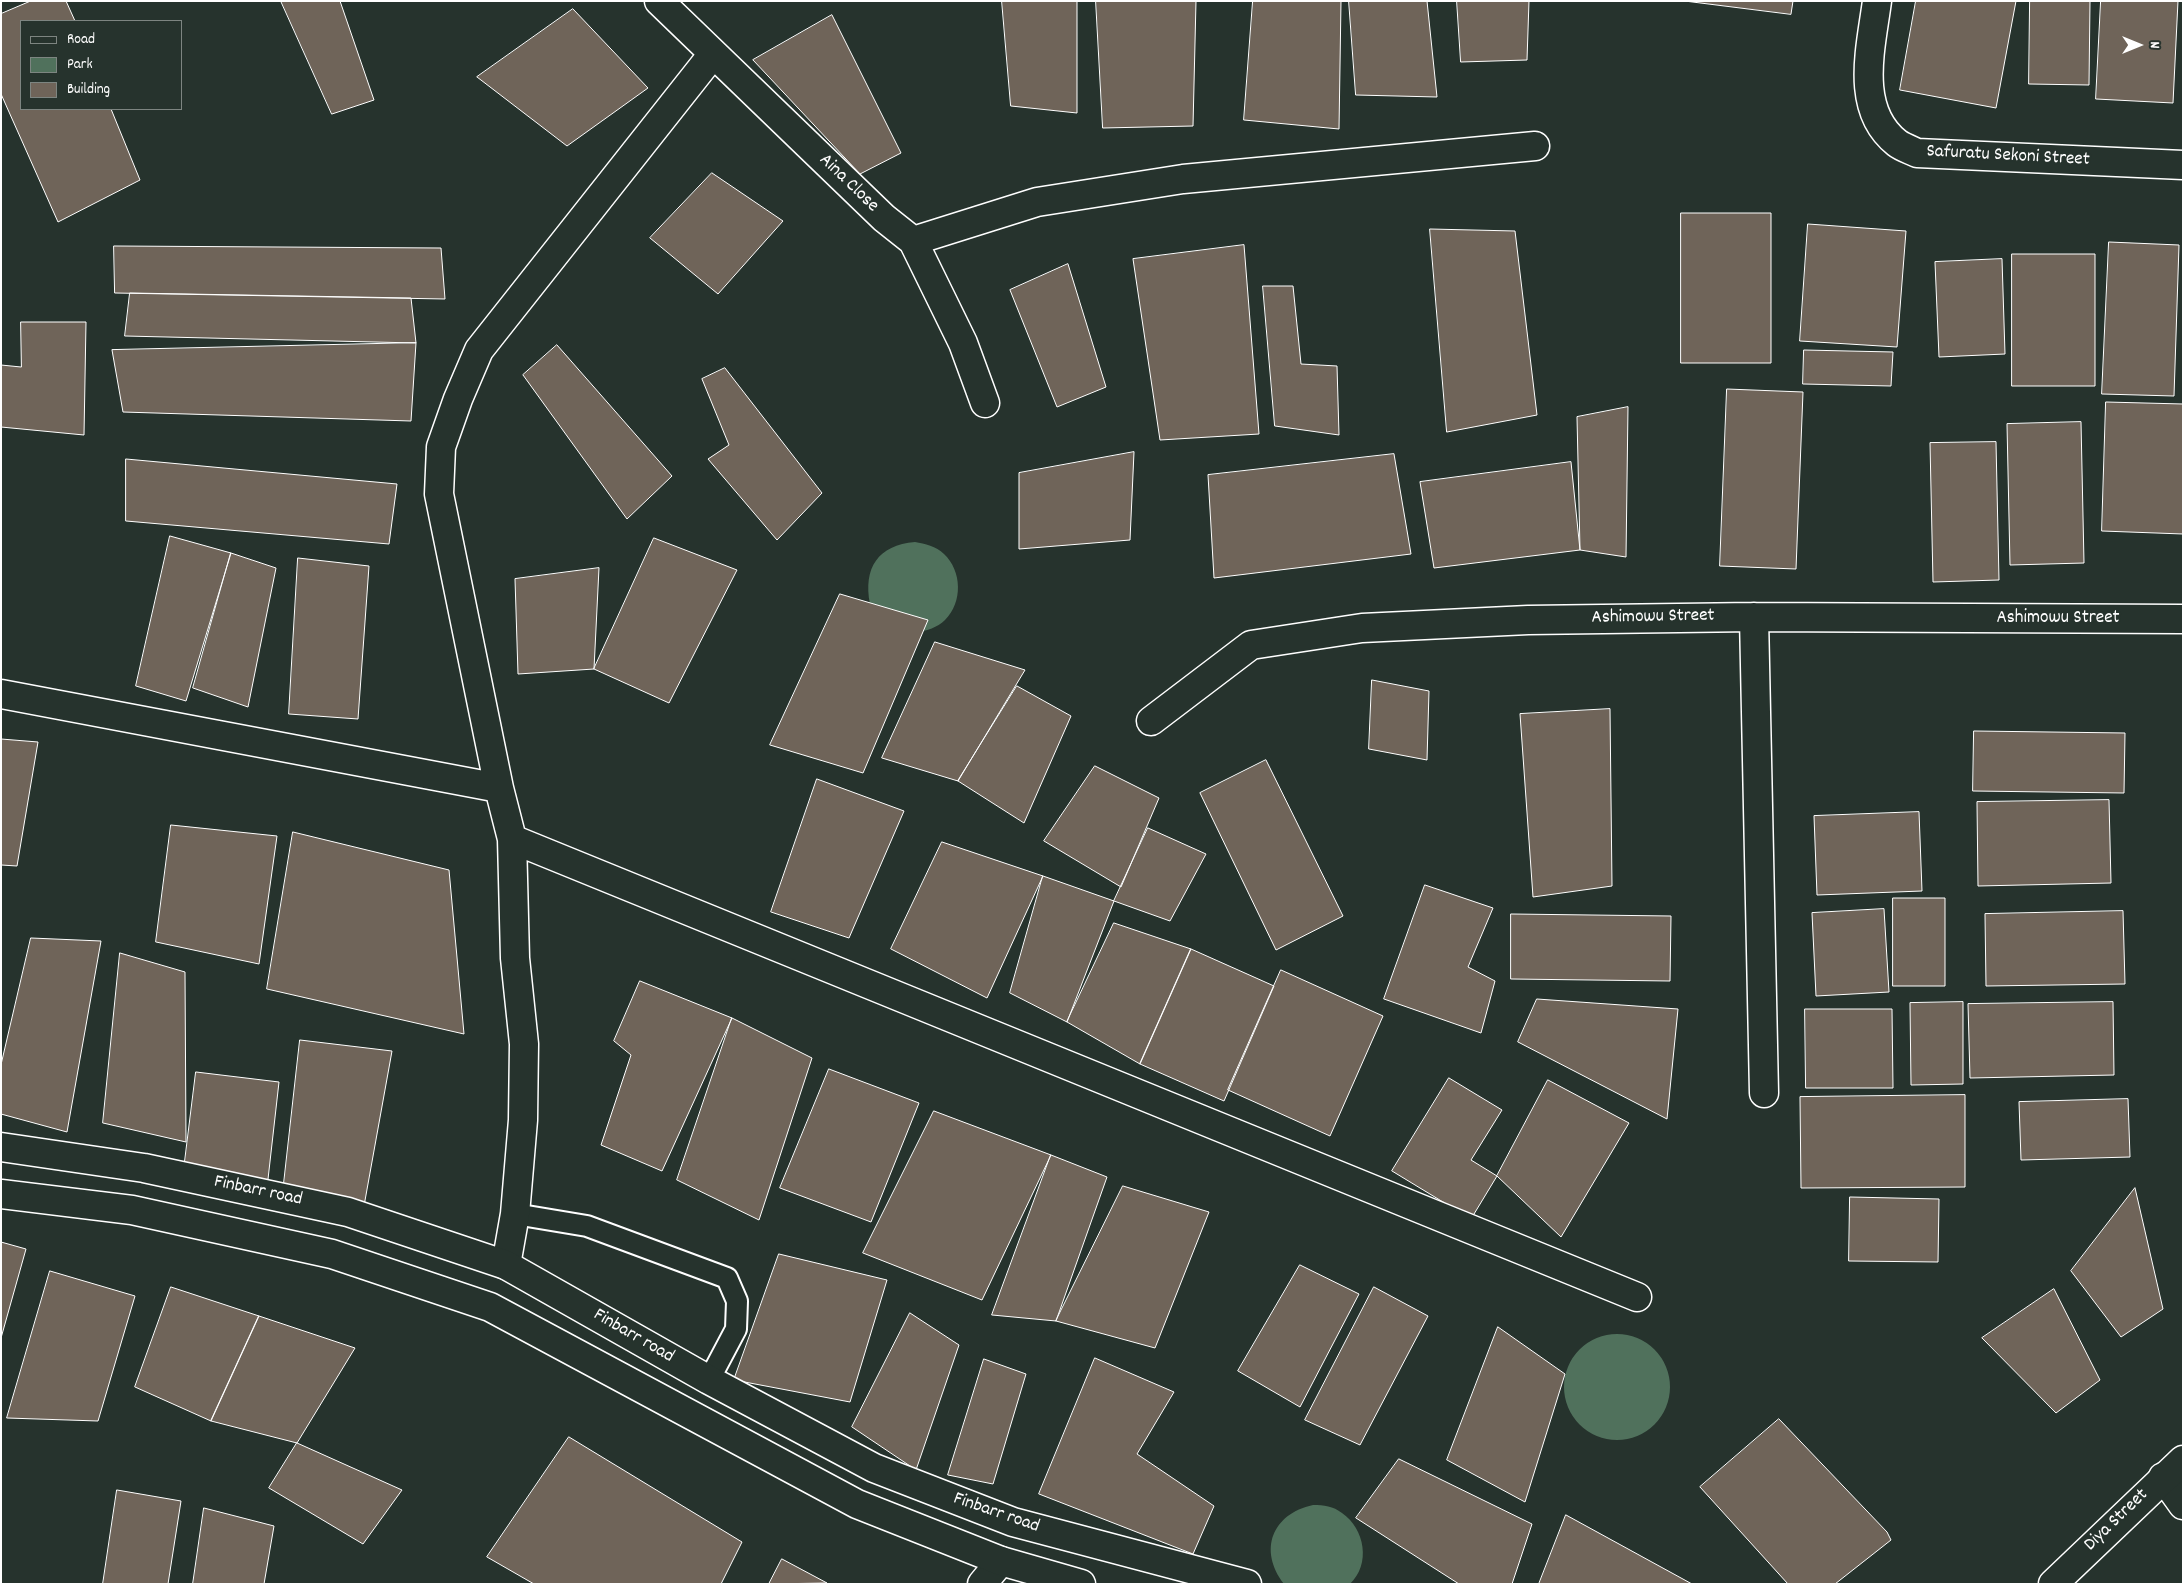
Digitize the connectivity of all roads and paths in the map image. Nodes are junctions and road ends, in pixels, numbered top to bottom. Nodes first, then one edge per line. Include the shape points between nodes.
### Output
1 (658, 1) edge
2 (1877, 1) edge
3 (713, 54) junction
4 (1535, 146) dead end
5 (2183, 165) edge
6 (913, 241) junction
7 (985, 403) dead end
8 (1754, 617) junction
9 (2183, 619) edge
10 (1, 694) edge
11 (1151, 721) dead end
12 (499, 788) junction
13 (512, 840) junction
14 (1764, 1093) dead end
15 (1, 1147) edge
16 (1, 1194) edge
17 (515, 1214) junction
18 (506, 1265) junction
19 (1637, 1296) dead end
20 (709, 1380) junction
21 (2173, 1469) edge
22 (2183, 1505) edge
23 (1001, 1561) junction
24 (982, 1584) edge
25 (1081, 1584) edge
26 (1247, 1584) edge
27 (2053, 1584) edge

1 - 3 street, Aina Close
2 - 5 street, Safuratu Sekoni Street via 1868,74 1870,104 1882,127 1897,143 1917,153
3 - 6 street, Aina Close via 884,218
3 - 12 street via 479,350 441,447 439,494
4 - 6 street via 1173,181 1038,202
6 - 7 street, Aina Close via 963,343
8 - 9 street, Ashimowu Street
8 - 11 street, Ashimowu Street via 1528,620 1362,628 1251,645
8 - 14 street
10 - 12 street
12 - 13 street
13 - 17 street via 516,958 524,1044 523,1120
13 - 19 street
15 - 18 street, Finbarr road via 144,1168 348,1212
16 - 23 street via 132,1210 332,1254 490,1307 857,1504
17 - 18 street
17 - 20 lane via 588,1226 727,1278 737,1301 736,1329
18 - 20 street, Finbarr road
20 - 26 street, Finbarr road via 874,1468 1013,1522
21 - 22 street
21 - 27 street, Diya Street
23 - 24 street
23 - 25 street

